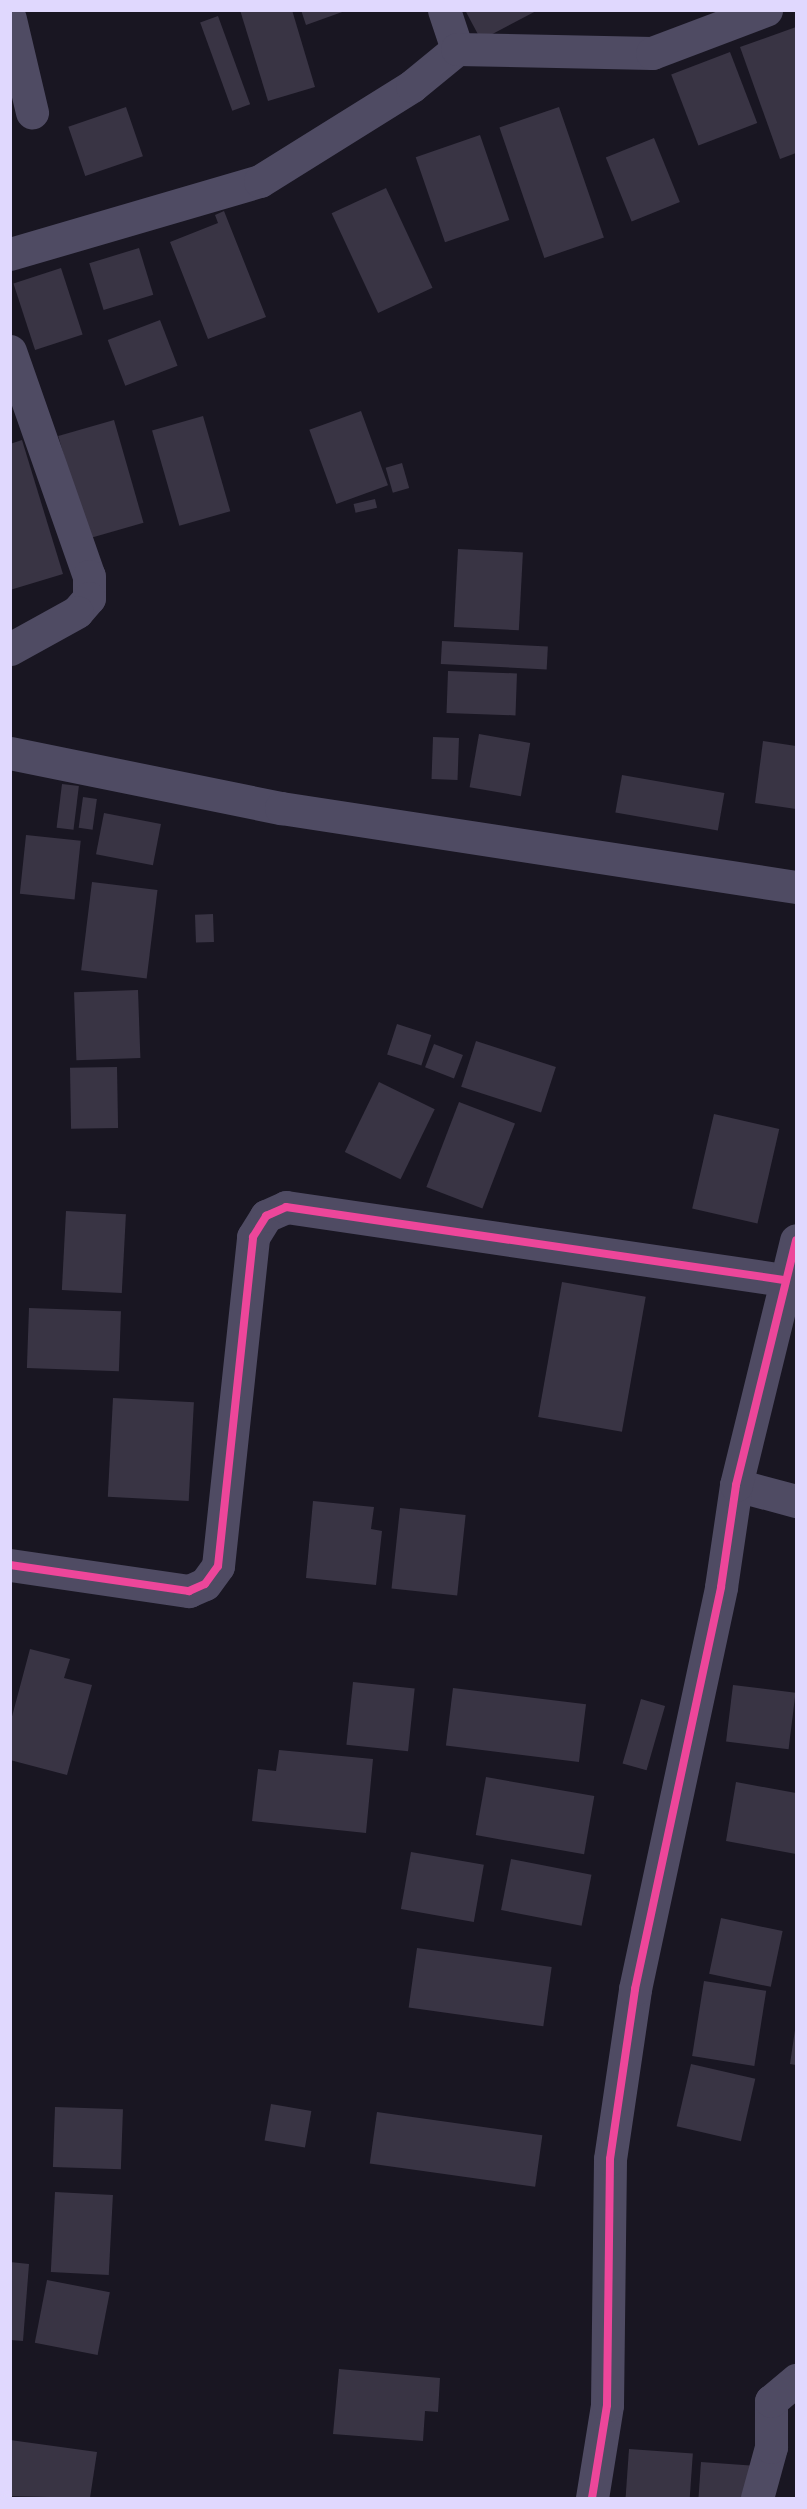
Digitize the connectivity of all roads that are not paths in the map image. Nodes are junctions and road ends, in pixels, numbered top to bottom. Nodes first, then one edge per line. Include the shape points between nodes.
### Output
1 (444, 10) edge
2 (766, 10) edge
3 (10, 19) edge
4 (457, 49) junction
5 (32, 112) dead end
6 (10, 254) edge
7 (10, 351) edge
8 (10, 649) edge
9 (10, 753) edge
10 (796, 887) edge
11 (796, 1240) edge
12 (784, 1280) junction
13 (736, 1485) junction
14 (796, 1501) edge
15 (10, 1564) edge
16 (796, 2380) edge
17 (592, 2499) edge
18 (756, 2499) edge

1 - 4 street
2 - 4 street via 652,53
3 - 5 street
4 - 6 street via 412,86 260,181
7 - 8 street via 89,576 89,598 77,612
9 - 10 street via 281,808
11 - 12 street
12 - 13 street
12 - 15 street via 286,1207 266,1216 253,1238 218,1566 205,1584 189,1591
13 - 14 street
13 - 17 street via 721,1587 635,1989 610,2159 607,2405
16 - 18 street via 771,2401 771,2447

